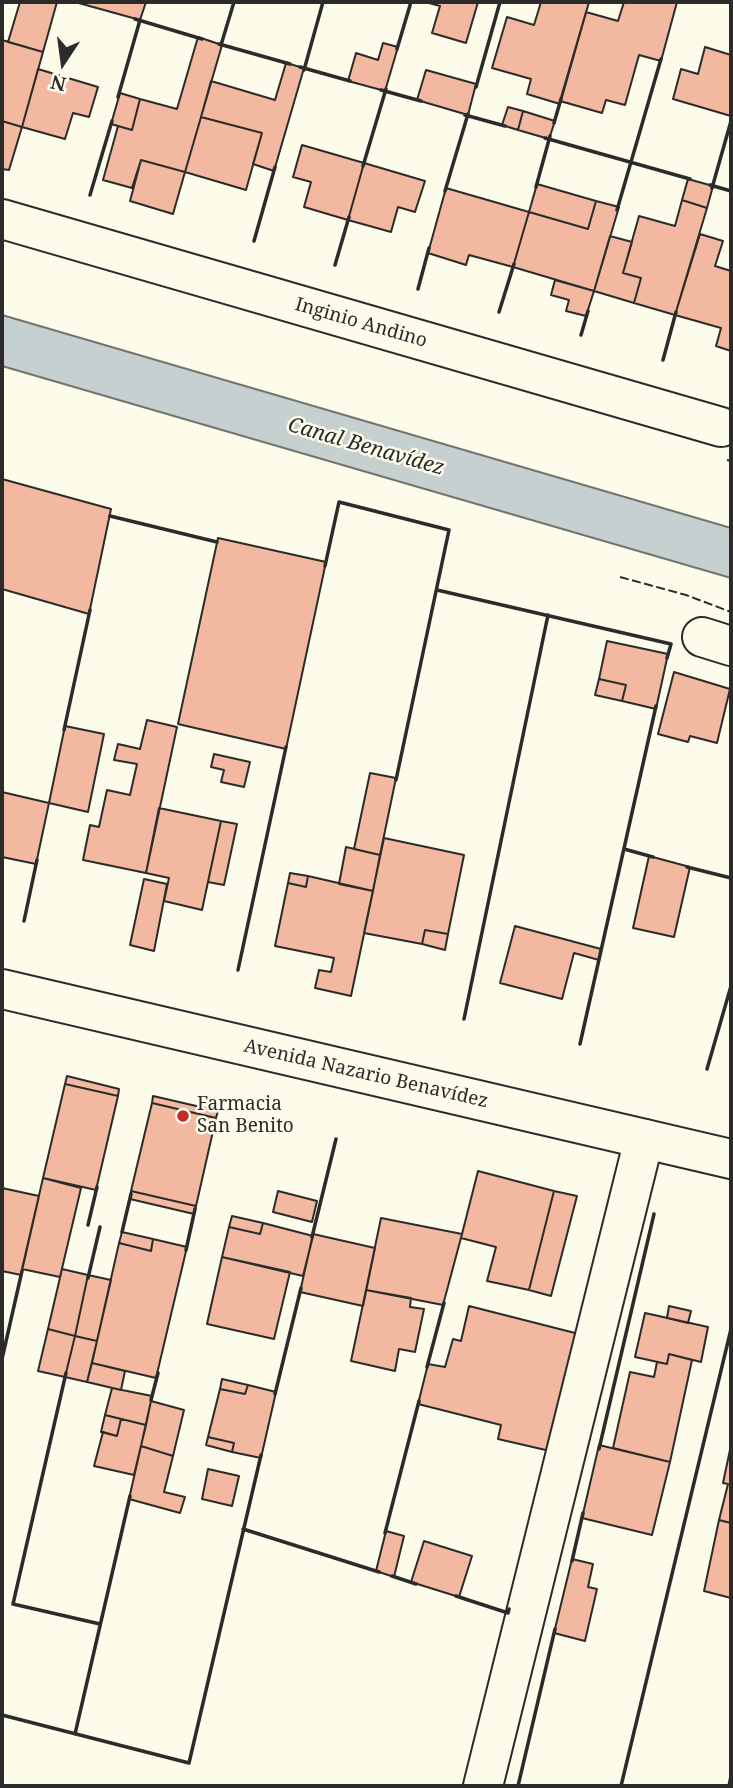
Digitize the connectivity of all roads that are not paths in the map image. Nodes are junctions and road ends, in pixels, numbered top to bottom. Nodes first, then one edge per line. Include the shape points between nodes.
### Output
1 (2, 219) edge
2 (721, 427) dead end
3 (2, 989) edge
4 (644, 1139) junction
5 (731, 1159) edge
6 (483, 1786) edge

1 - 2 street, Inginio Andino
3 - 4 street, Avenida Nazario Benavídez
4 - 5 street, Avenida Nazario Benavídez
4 - 6 street

